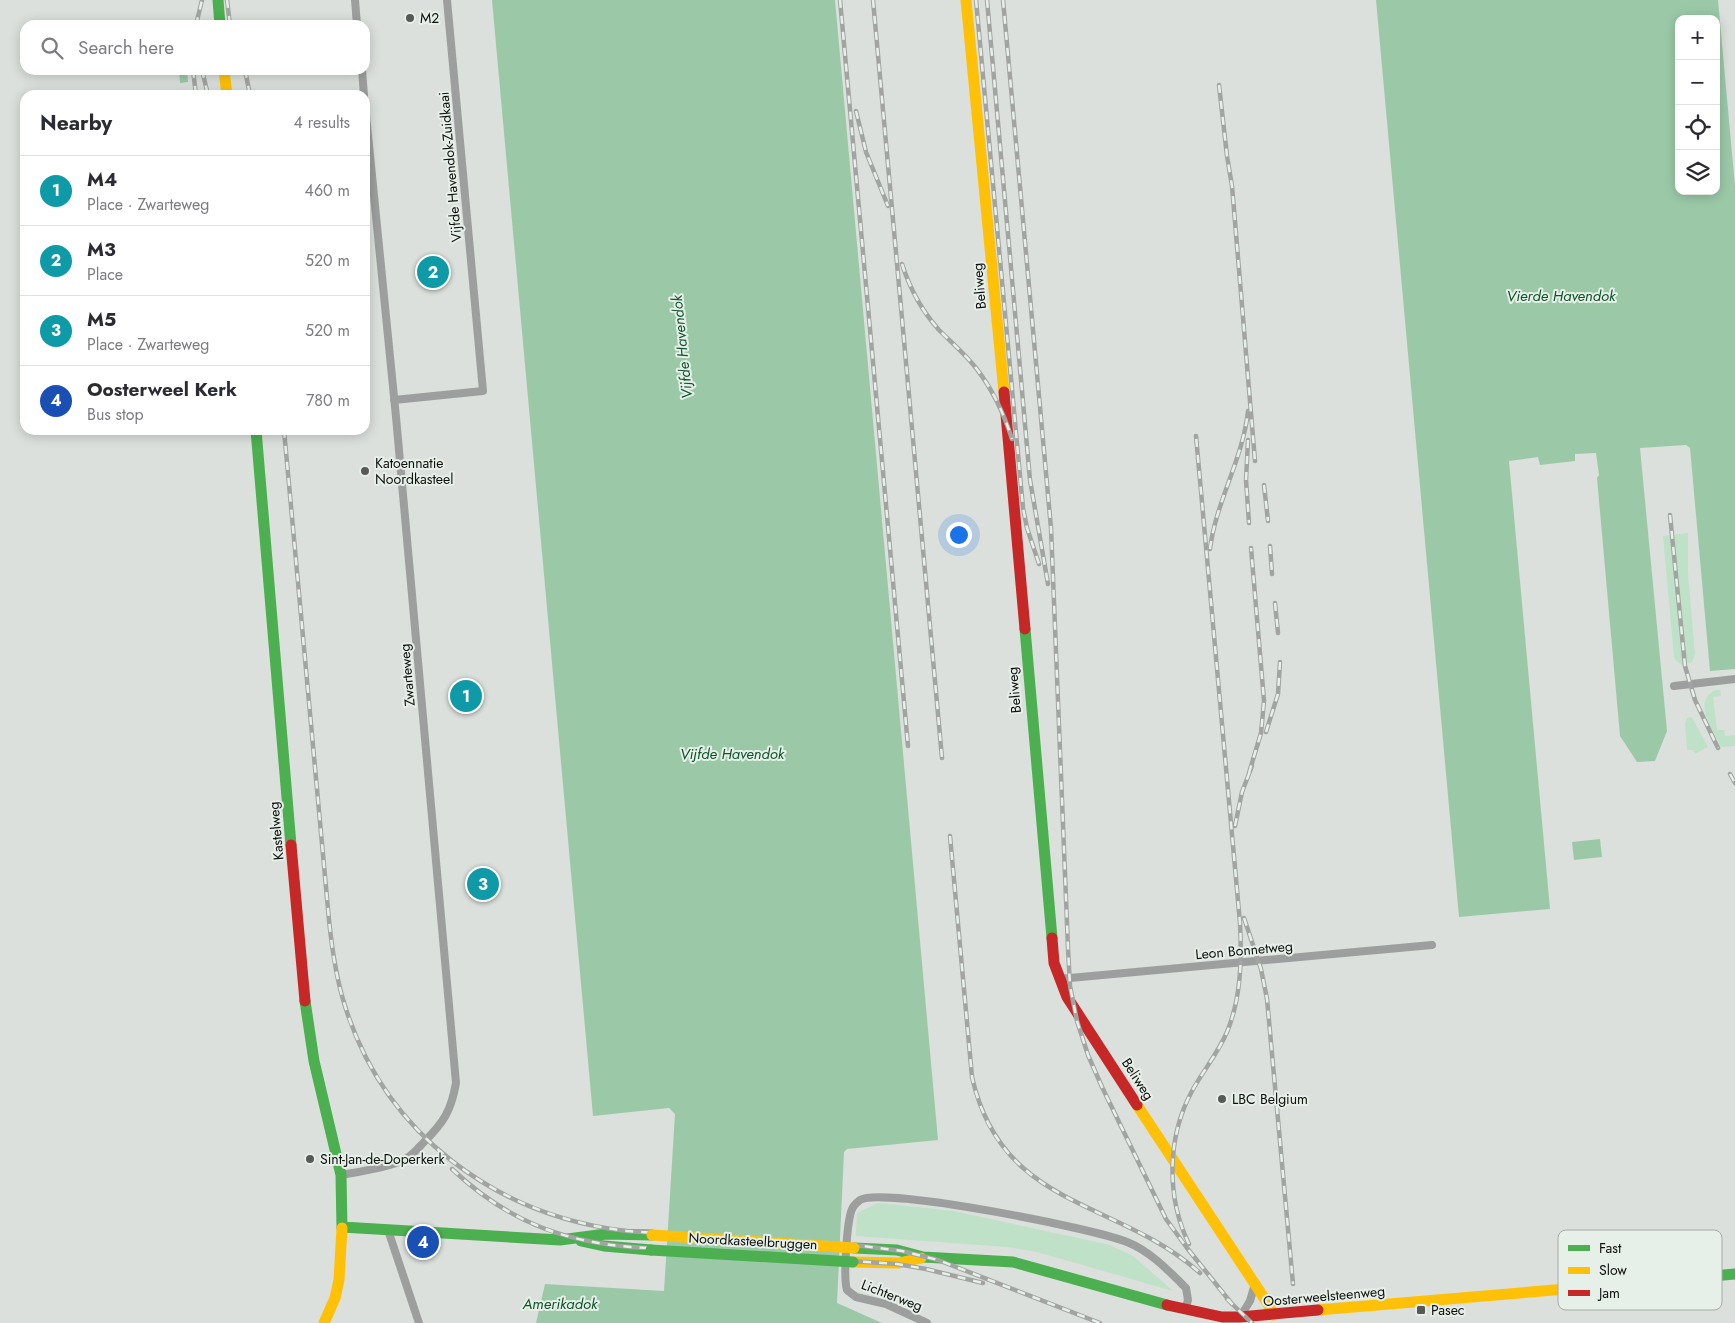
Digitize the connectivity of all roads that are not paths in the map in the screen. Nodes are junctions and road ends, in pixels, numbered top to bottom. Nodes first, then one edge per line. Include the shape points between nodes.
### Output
1 (218, 0) edge
2 (355, 0) edge
3 (447, 0) edge
4 (966, 0) edge
5 (220, 20) edge
6 (357, 20) edge
7 (225, 75) edge
8 (362, 75) edge
9 (226, 90) edge
10 (364, 90) edge
11 (370, 156) edge
12 (394, 400) junction
13 (256, 435) edge
14 (1735, 679) edge
15 (1674, 686) dead end
16 (1432, 945) dead end
17 (1059, 979) junction
18 (341, 1175) junction
19 (342, 1227) junction
20 (388, 1230) junction
21 (575, 1239) junction
22 (854, 1248) joint
23 (923, 1257) junction
24 (853, 1262) joint
25 (1735, 1274) edge
26 (1722, 1275) edge
27 (1255, 1284) junction
28 (1558, 1290) edge
29 (1185, 1310) junction
30 (1273, 1315) junction
31 (1240, 1317) junction
32 (324, 1323) edge
33 (419, 1323) edge
34 (927, 1323) edge

1 - 5 main road
2 - 6 street
3 - 12 street, Vijfde Havendok-Zuidkaai via 483,391
4 - 17 main road, Beliweg via 1051,934
7 - 9 main road
8 - 10 street
11 - 12 street, Zwarteweg
12 - 18 street, Zwarteweg via 456,1083 442,1124 409,1157
13 - 18 main road, Kastelweg via 304,993 314,1061
14 - 15 street
16 - 17 street, Leon Bonnetweg
17 - 27 main road, Beliweg via 1078,1016
18 - 19 main road, Kastelweg
19 - 20 main road
19 - 32 main road via 339,1280
20 - 21 main road
20 - 33 street
21 - 22 main road, Noordkasteelbruggen, bridge via 606,1234 652,1235
21 - 24 main road, Noordkasteelbruggen, bridge via 604,1246 651,1250
22 - 23 main road, Oosterweelsteenweg via 897,1250
23 - 24 main road, Oosterweelsteenweg via 899,1263
23 - 29 main road, Oosterweelsteenweg via 1028,1265
25 - 26 main road, Oosterweelsteenweg
27 - 30 main road, Beliweg
27 - 31 street
28 - 30 main road, Oosterweelsteenweg
29 - 31 main road, Oosterweelsteenweg
29 - 34 street, Lichterweg via 1188,1300 1186,1288 1143,1250 1112,1236 958,1205 878,1197 861,1199 851,1210 844,1277 848,1290 856,1297 886,1304
30 - 31 main road, Oosterweelsteenweg

